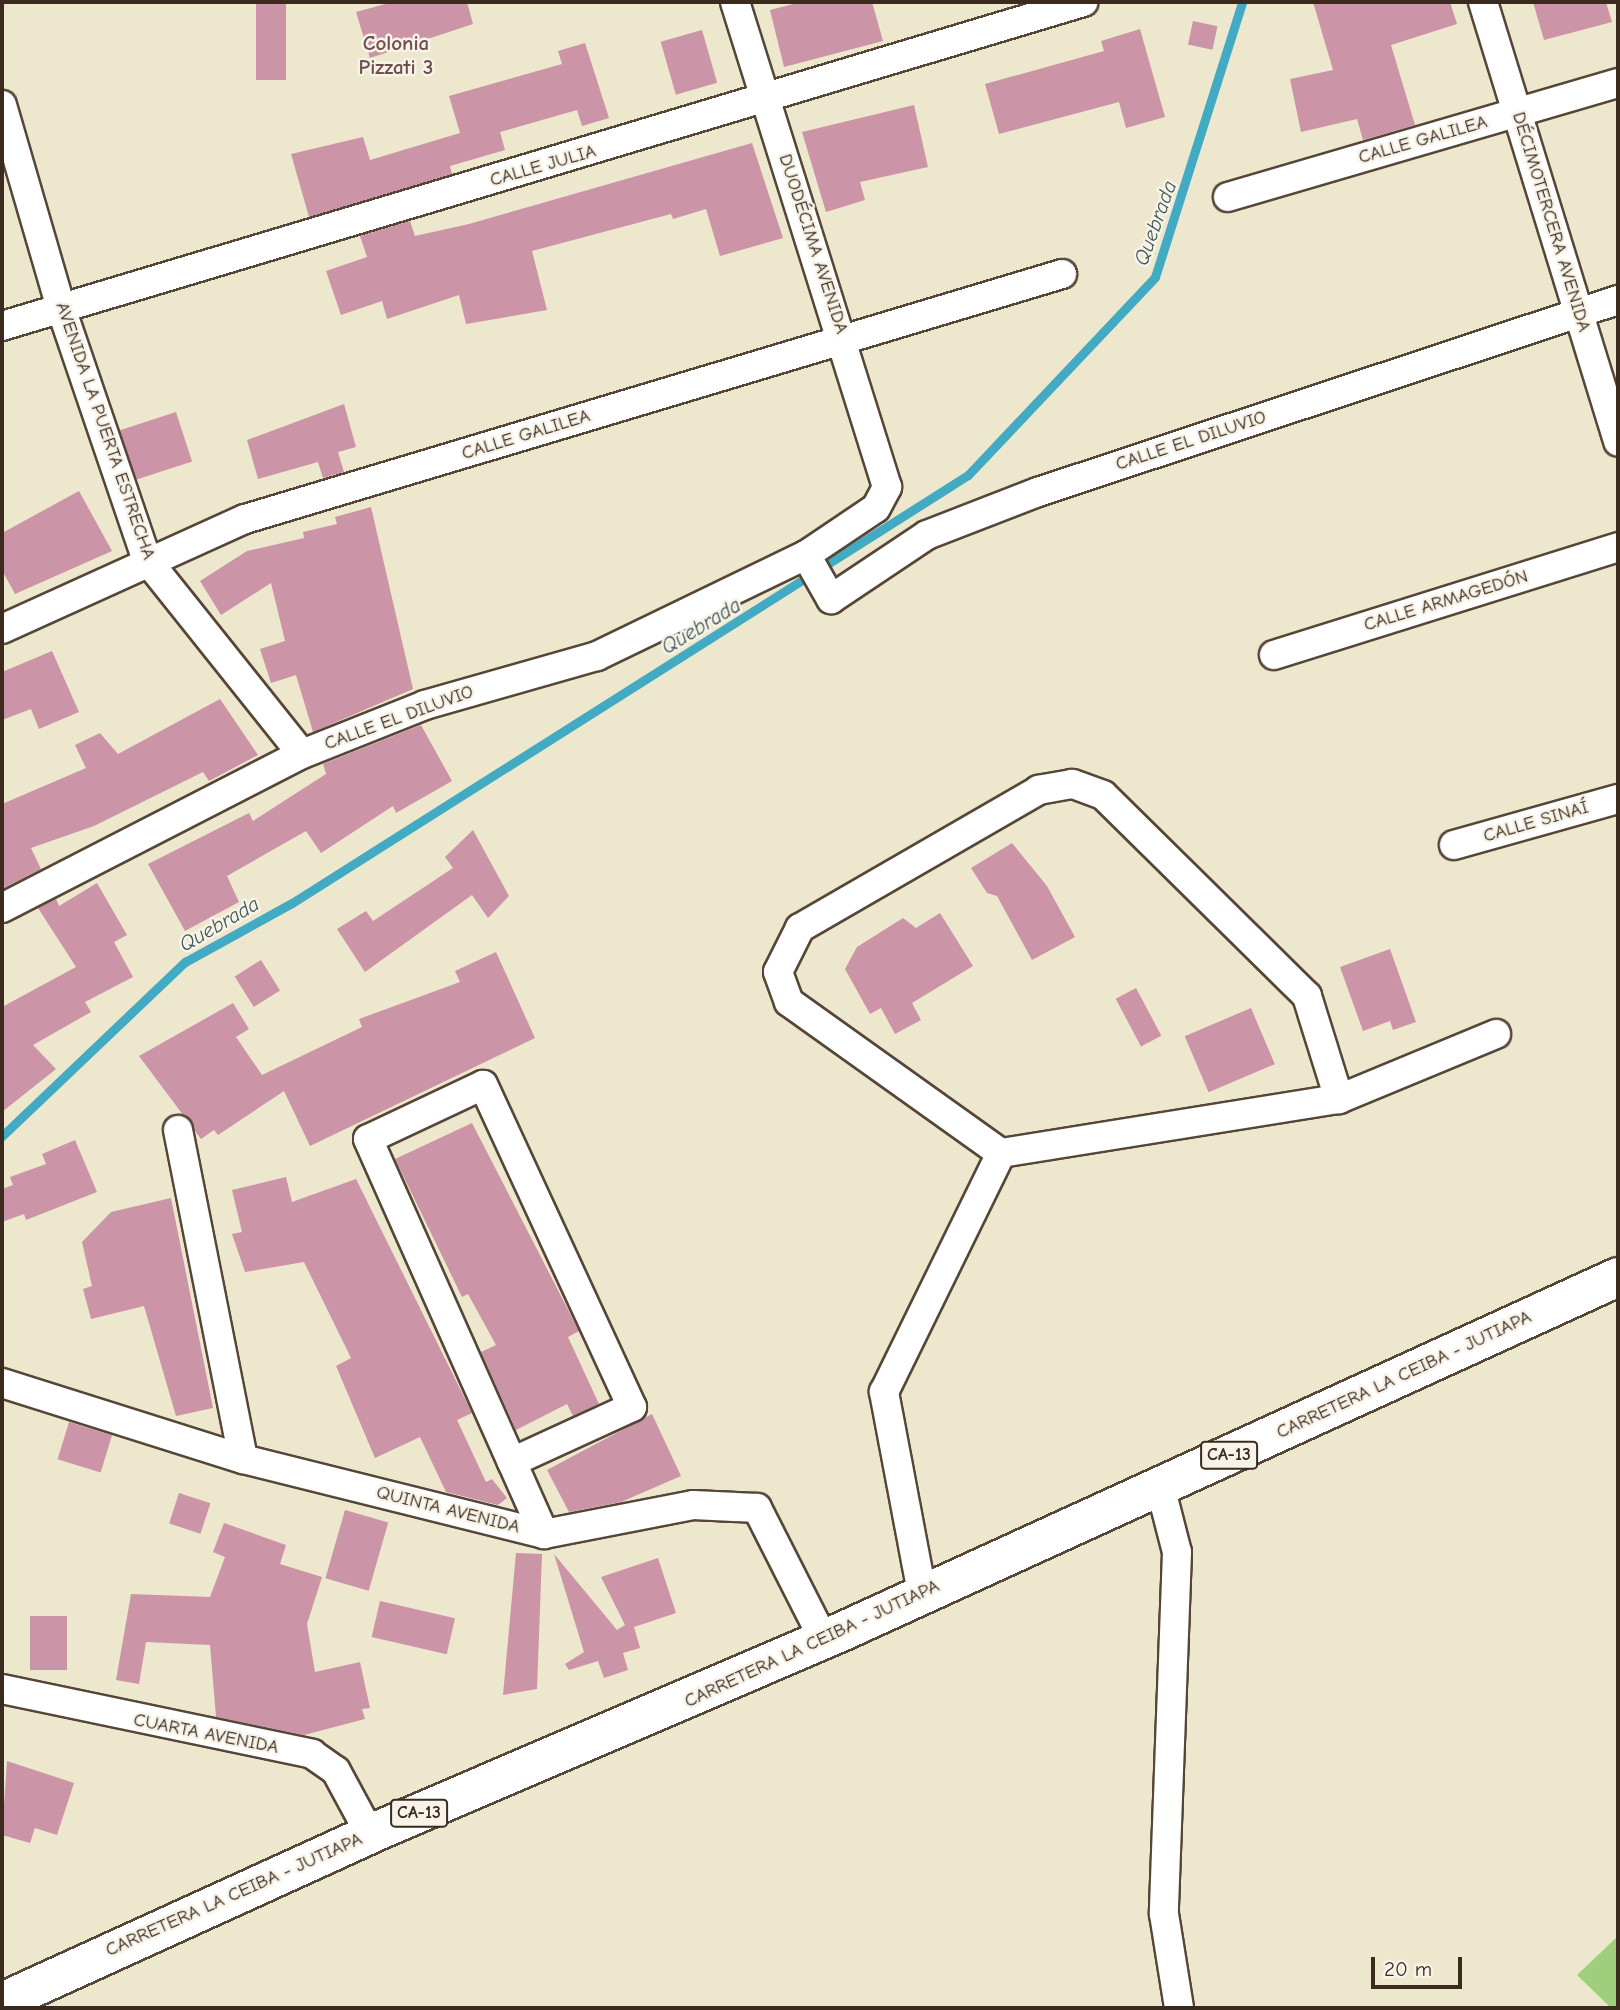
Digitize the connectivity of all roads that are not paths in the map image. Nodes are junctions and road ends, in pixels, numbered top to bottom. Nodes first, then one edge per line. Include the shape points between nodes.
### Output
1 (735, 2) edge
2 (1083, 2) edge
3 (1483, 2) edge
4 (1618, 83) edge
5 (767, 100) junction
6 (2, 105) edge
7 (1517, 112) junction
8 (1228, 197) dead end
9 (1062, 274) dead end
10 (1618, 300) edge
11 (61, 308) junction
12 (1578, 312) junction
13 (2, 326) edge
14 (844, 340) junction
15 (1618, 442) edge
16 (887, 487) joint
17 (1618, 547) edge
18 (147, 560) junction
19 (808, 560) junction
20 (2, 629) edge
21 (1274, 655) dead end
22 (302, 754) junction
23 (1618, 799) edge
24 (1454, 845) dead end
25 (2, 908) edge
26 (1496, 1034) dead end
27 (1339, 1099) junction
28 (178, 1130) dead end
29 (1001, 1153) junction
30 (1618, 1277) edge
31 (2, 1382) edge
32 (243, 1459) junction
33 (512, 1462) junction
34 (1160, 1486) junction
35 (544, 1534) junction
36 (922, 1593) junction
37 (824, 1640) junction
38 (2, 1689) edge
39 (370, 1834) junction
40 (3, 1999) edge
41 (1179, 2008) edge

1 - 5 street, DUODÉCIMA AVENIDA
2 - 5 street, CALLE JULIA
3 - 7 street, DÉCIMOTERCERA AVENIDA
4 - 7 street, CALLE GALILEA
5 - 11 street, CALLE JULIA
5 - 14 street, DUODÉCIMA AVENIDA
6 - 11 street, AVENIDA LA PUERTA ESTRECHA
7 - 8 street, CALLE GALILEA
7 - 12 street, DÉCIMOTERCERA AVENIDA
9 - 14 street, CALLE GALILEA
10 - 12 street, CALLE EL DILUVIO
11 - 13 street, CALLE JULIA
11 - 18 street, AVENIDA LA PUERTA ESTRECHA
12 - 15 street, DÉCIMOTERCERA AVENIDA
12 - 19 street, CALLE EL DILUVIO via 1038,492 927,535 831,599 823,596
14 - 16 street, DUODÉCIMA AVENIDA
14 - 18 street, CALLE GALILEA via 245,519
16 - 19 street, CALLE EL DILUVIO via 861,521
17 - 21 street, CALLE ARMAGEDÓN
18 - 20 street, CALLE GALILEA
18 - 22 street, AVENIDA LA PUERTA ESTRECHA
19 - 22 street, CALLE EL DILUVIO via 597,656 425,705
22 - 25 street, CALLE EL DILUVIO
23 - 24 street, CALLE SINAÍ
26 - 27 street
27 - 29 street
27 - 29 street via 1307,996 1103,795 1072,784 1039,790 800,928 778,972 789,1002
28 - 32 street
29 - 36 street via 884,1392
30 - 34 main road, CARRETERA LA CEIBA - JUTIAPA / CA-13
31 - 32 street, QUINTA AVENIDA
32 - 35 street, QUINTA AVENIDA
33 - 33 street via 368,1139 483,1085 632,1407
33 - 35 street
34 - 36 main road, CARRETERA LA CEIBA - JUTIAPA / CA-13
34 - 41 street via 1177,1552 1164,1914
35 - 37 street, QUINTA AVENIDA via 693,1505 757,1508
36 - 37 main road, CARRETERA LA CEIBA - JUTIAPA / CA-13
37 - 39 main road, CARRETERA LA CEIBA - JUTIAPA / CA-13
38 - 39 street, CUARTA AVENIDA via 312,1754 336,1771
39 - 40 main road, CARRETERA LA CEIBA - JUTIAPA / CA-13

